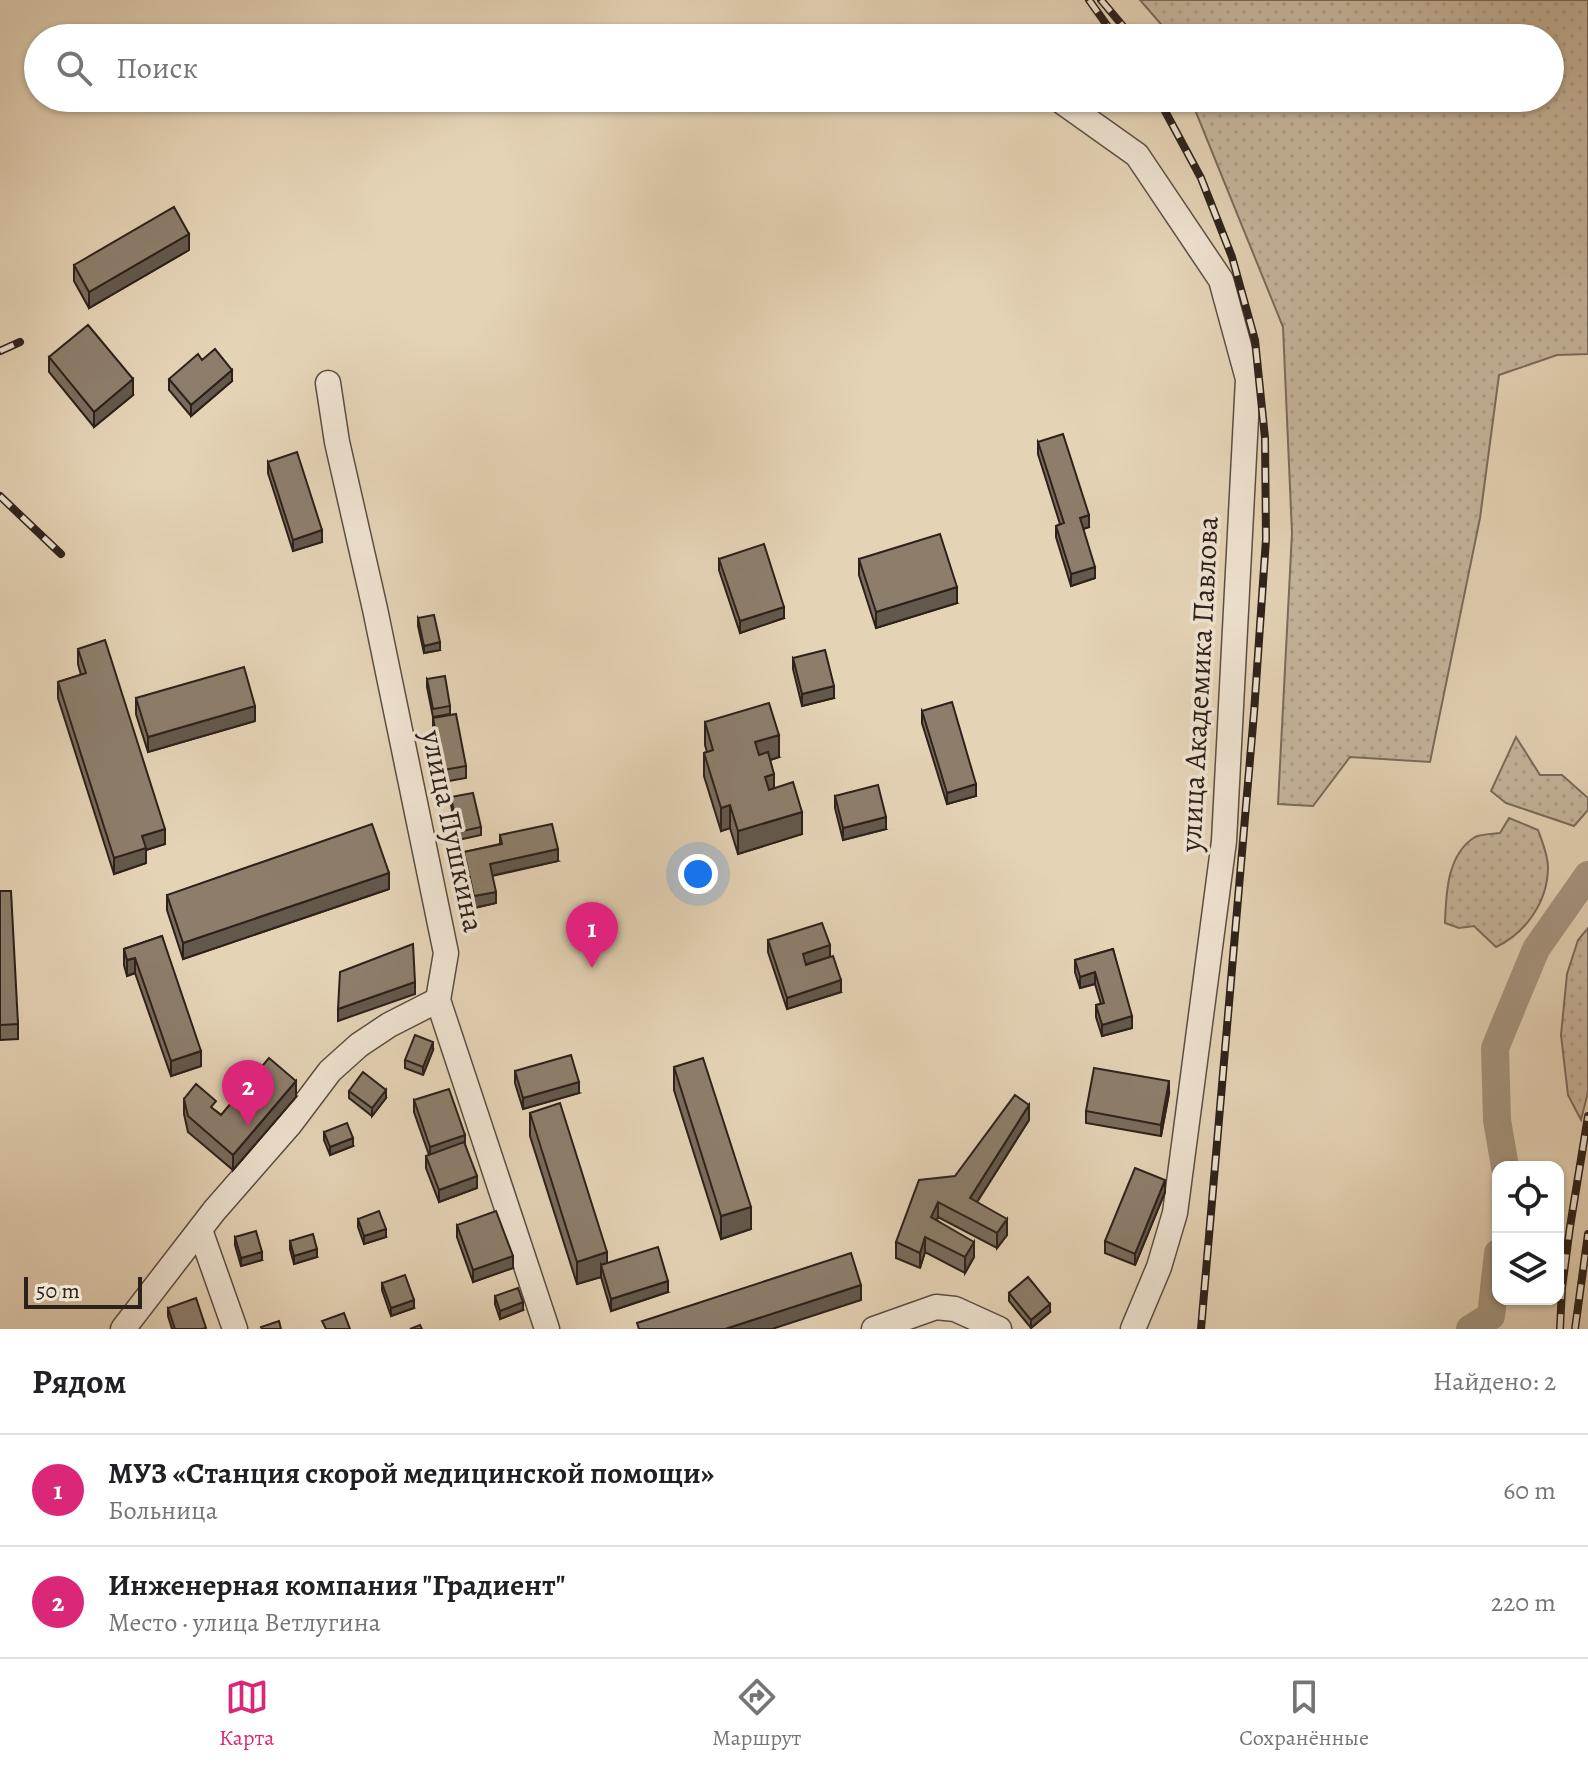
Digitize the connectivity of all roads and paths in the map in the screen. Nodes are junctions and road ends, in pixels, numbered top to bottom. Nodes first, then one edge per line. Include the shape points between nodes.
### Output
1 (1076, 112) edge
2 (328, 383) dead end
3 (438, 1000) junction
4 (200, 1230) junction
5 (123, 1329) edge
6 (235, 1329) edge
7 (547, 1329) edge
8 (874, 1329) edge
9 (999, 1329) edge
10 (1133, 1329) edge

1 - 10 street, улица Академика Павлова via 1137,155 1221,280 1248,379 1224,841 1175,1213
2 - 3 street, улица Пушкина via 446,953
3 - 4 street via 379,1031 330,1071
3 - 7 street, улица Пушкина
4 - 5 street
4 - 6 street
8 - 9 street via 936,1307 955,1309

